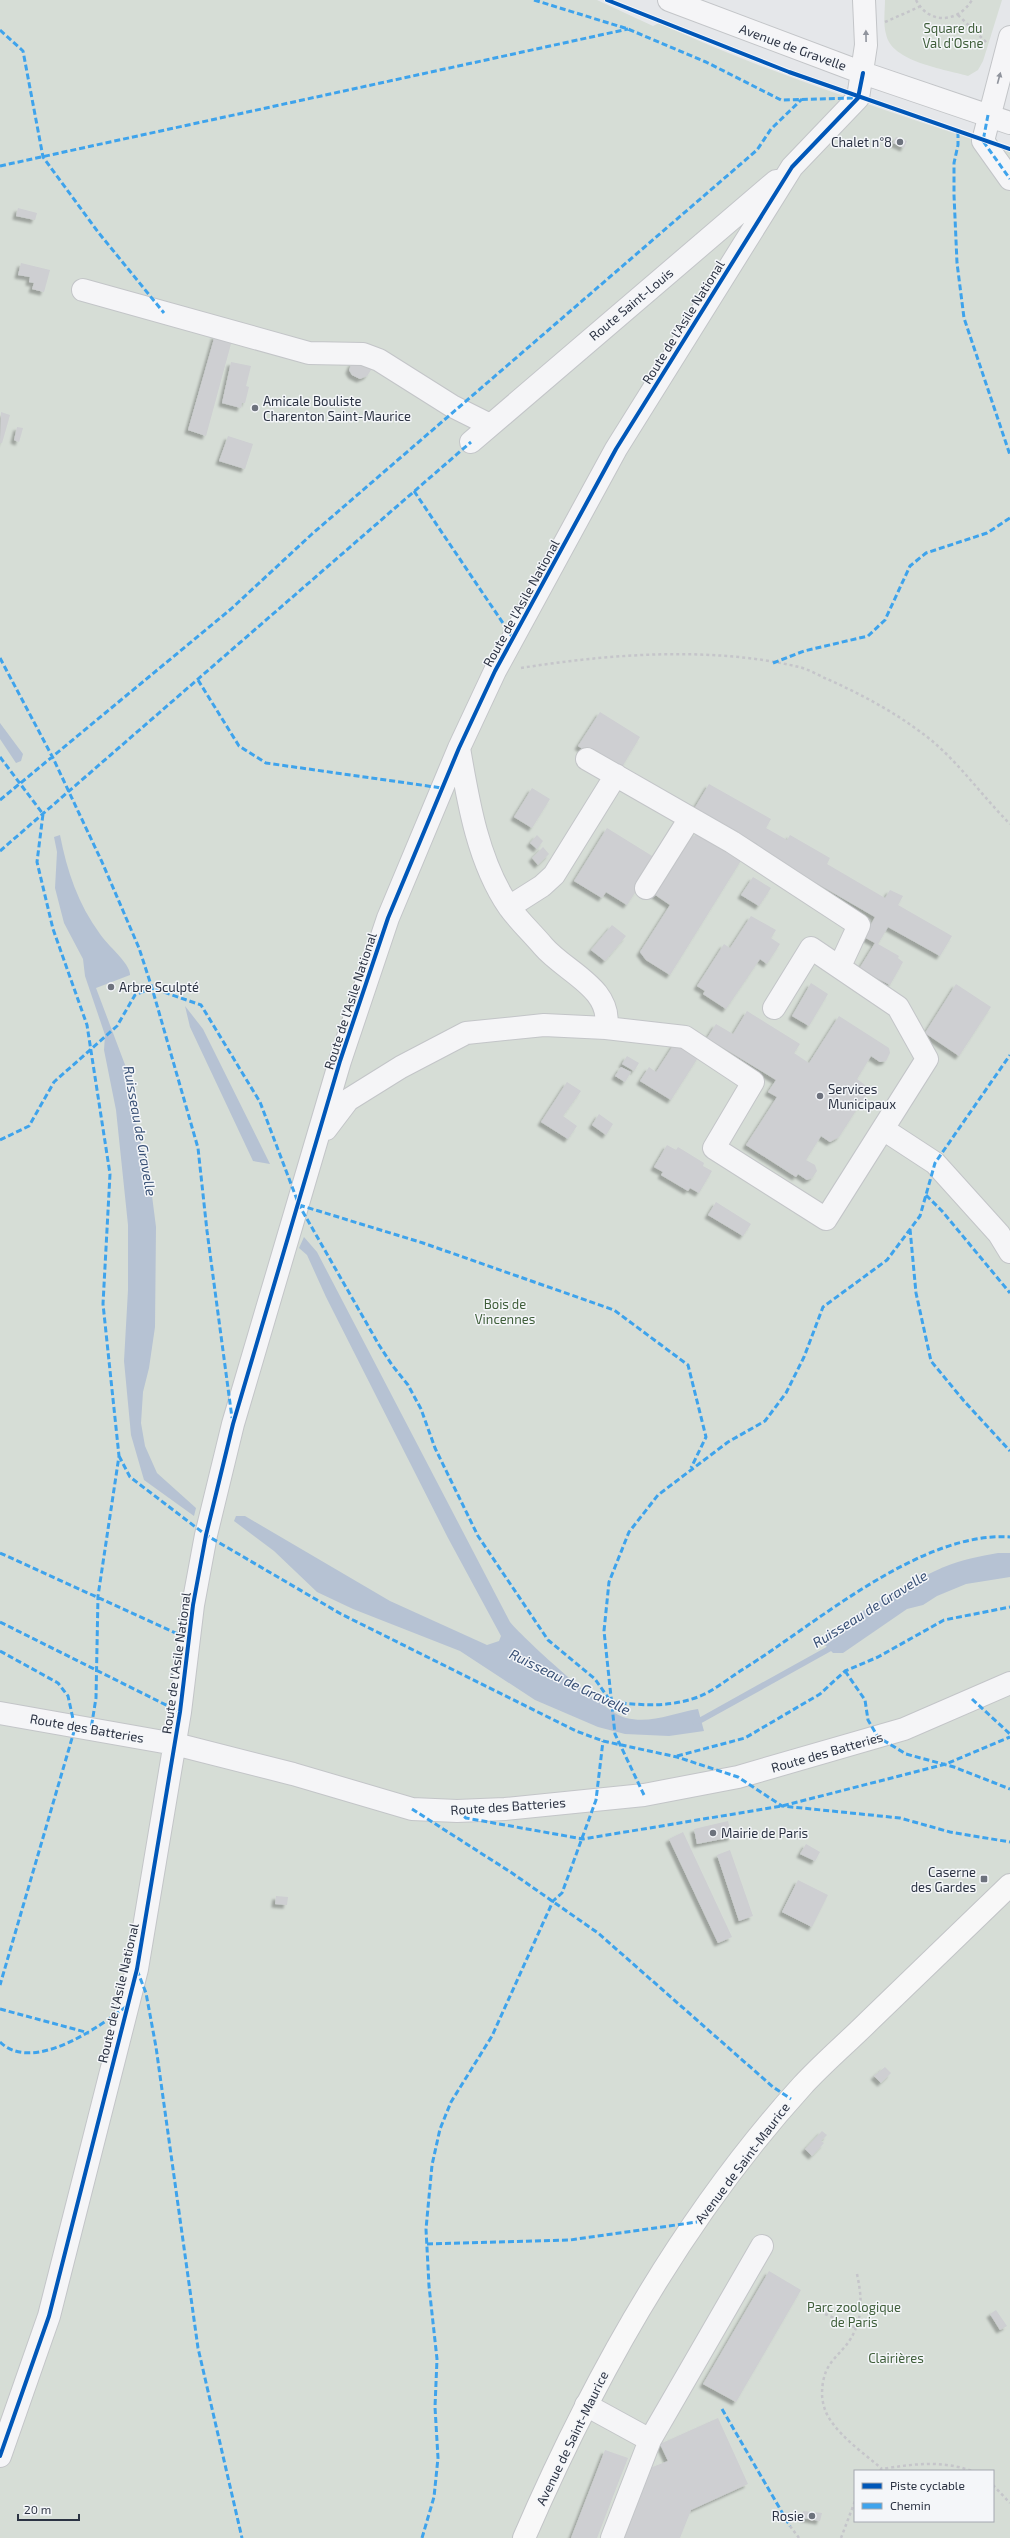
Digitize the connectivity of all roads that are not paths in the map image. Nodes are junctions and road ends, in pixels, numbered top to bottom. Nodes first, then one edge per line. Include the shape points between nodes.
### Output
1 (669, 0) edge
2 (864, 0) edge
3 (1010, 37) edge
4 (863, 73) junction
5 (988, 115) junction
6 (1010, 123) edge
7 (792, 167) junction
8 (1010, 179) edge
9 (83, 290) dead end
10 (490, 425) junction
11 (471, 442) dead end
12 (459, 748) junction
13 (587, 759) dead end
14 (616, 775) junction
15 (690, 818) junction
16 (646, 888) dead end
17 (509, 907) junction
18 (840, 966) junction
19 (774, 1008) dead end
20 (606, 1028) junction
21 (883, 1129) junction
22 (317, 1143) junction
23 (1010, 1252) edge
24 (1010, 1683) edge
25 (0, 1713) edge
26 (175, 1744) junction
27 (1010, 1885) edge
28 (762, 2246) dead end
29 (586, 2405) junction
30 (650, 2440) junction
31 (0, 2456) edge
32 (524, 2538) edge
33 (612, 2538) edge

1 - 4 street, Avenue de Gravelle
4 -> 2 street, Route de l'Asile National via 866,27
5 -> 3 street
4 - 5 street, Avenue de Gravelle
4 - 7 street, Route de l'Asile National via 858,98
5 - 6 street, Avenue de Gravelle
5 - 8 street via 983,141
7 - 10 street, Route Saint-Louis
7 - 12 street, Route de l'Asile National via 616,449 495,671
9 - 10 street via 309,353 363,354 379,360 452,406
10 - 11 street, Route Saint-Louis
12 - 17 street via 467,792 484,857
12 - 22 street, Route de l'Asile National via 388,918 340,1061
13 - 14 street
14 - 15 street
14 - 17 street via 554,875 542,886
15 - 16 street
15 - 18 street via 732,842 859,925
17 - 20 street via 546,949 576,972 598,994 608,1016
18 - 19 street via 811,948
18 - 21 street via 898,1007 927,1059
20 - 21 street via 685,1037 753,1082 714,1148 826,1219
20 - 22 street via 544,1025 466,1033 401,1067 348,1100
21 - 23 street via 935,1164 999,1234
22 - 26 street, Route de l'Asile National via 233,1424 206,1535 193,1605
24 - 26 street, Route des Batteries via 904,1729 738,1777 644,1795 505,1809 412,1809 293,1774
25 - 26 street, Route des Batteries
26 - 31 street, Route de l'Asile National via 137,1968 49,2316
27 - 29 main road, Avenue de Saint-Maurice via 802,2086 724,2182 654,2285
28 - 30 street
29 - 30 street
29 - 32 main road, Avenue de Saint-Maurice via 553,2470
30 - 33 street

